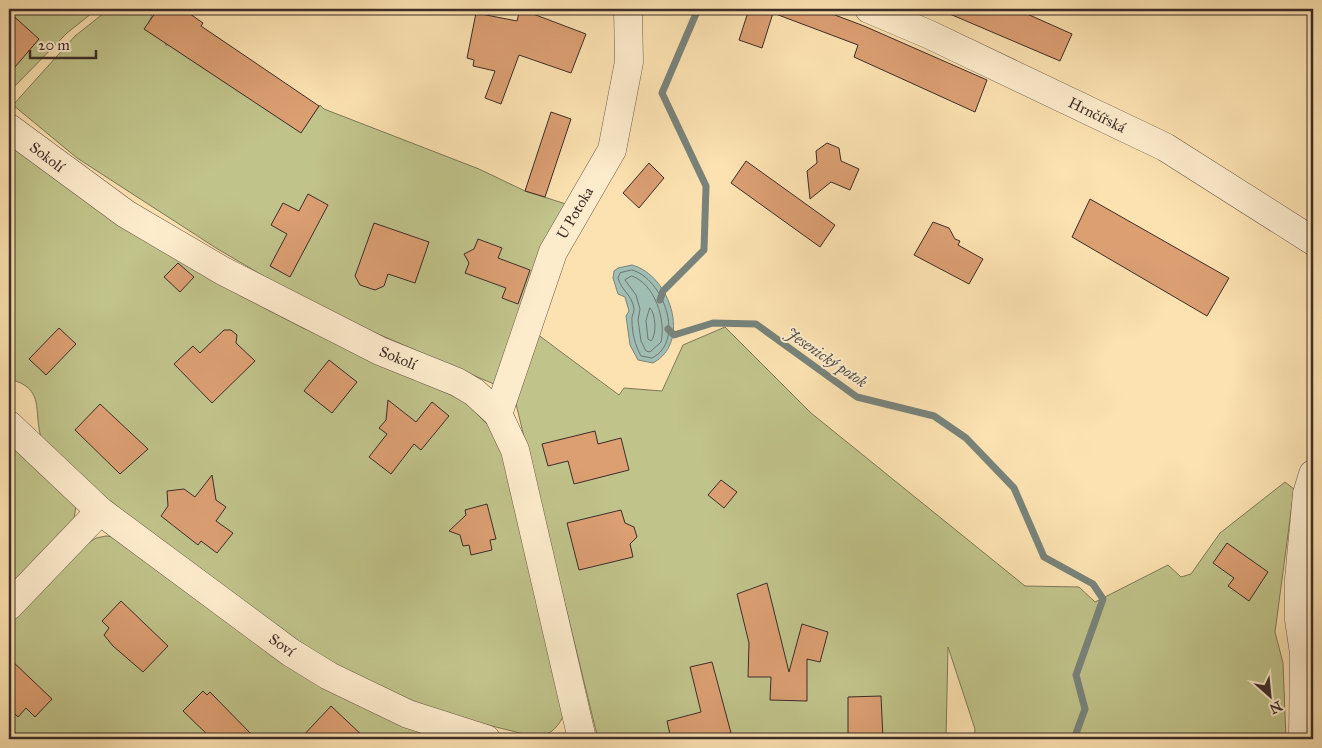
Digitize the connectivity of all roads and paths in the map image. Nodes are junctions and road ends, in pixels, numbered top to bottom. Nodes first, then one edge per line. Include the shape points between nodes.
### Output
1 (628, 9) edge
2 (869, 9) edge
3 (9, 128) edge
4 (1313, 241) edge
5 (498, 414) junction
6 (9, 425) edge
7 (1313, 474) edge
8 (100, 511) junction
9 (9, 606) edge
10 (1309, 656) edge
11 (486, 739) edge
12 (582, 739) edge
13 (1303, 739) edge

1 - 5 street, U Potoka via 629,62 612,150 553,252
2 - 4 street, Hrnčířská via 1165,147
3 - 5 street, Sokolí via 126,214 223,271 380,351 457,382 474,392
5 - 12 street, Sokolí via 515,450
6 - 8 street, Soví
7 - 10 street via 1307,494 1298,579 1299,620
8 - 9 street
8 - 11 street, Soví via 290,652 329,676 408,714
10 - 13 street

